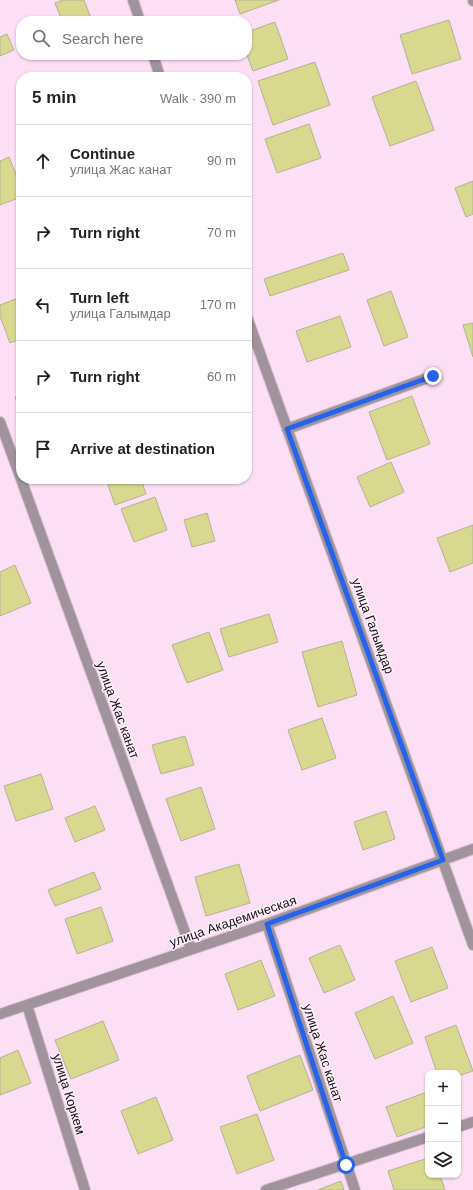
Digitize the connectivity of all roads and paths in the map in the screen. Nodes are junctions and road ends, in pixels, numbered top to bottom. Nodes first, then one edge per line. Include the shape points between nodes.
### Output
1 (133, 0) edge
2 (138, 16) edge
3 (154, 60) edge
4 (158, 72) edge
5 (252, 331) edge
6 (433, 376) dead end
7 (0, 422) edge
8 (287, 429) junction
9 (16, 465) edge
10 (23, 484) edge
11 (473, 849) edge
12 (443, 860) junction
13 (267, 924) junction
14 (473, 945) edge
15 (191, 949) junction
16 (27, 1006) junction
17 (0, 1014) edge
18 (473, 1122) edge
19 (461, 1126) edge
20 (425, 1138) edge
21 (346, 1165) junction
22 (85, 1190) edge
23 (266, 1190) edge
24 (355, 1190) edge

1 - 2 street
3 - 4 street
5 - 8 street, улица Галымдар
6 - 8 street
7 - 9 street, улица Жас канат
8 - 12 street, улица Галымдар
10 - 15 street, улица Жас канат
11 - 12 street, улица Академическая
12 - 13 street, улица Академическая
12 - 14 street, улица Галымдар
13 - 15 street, улица Академическая
13 - 21 street, улица Жас канат
15 - 16 street, улица Академическая
16 - 17 street, улица Академическая
16 - 22 street, улица Коркем
18 - 19 street
20 - 21 street
21 - 23 street
21 - 24 street, улица Жас канат

